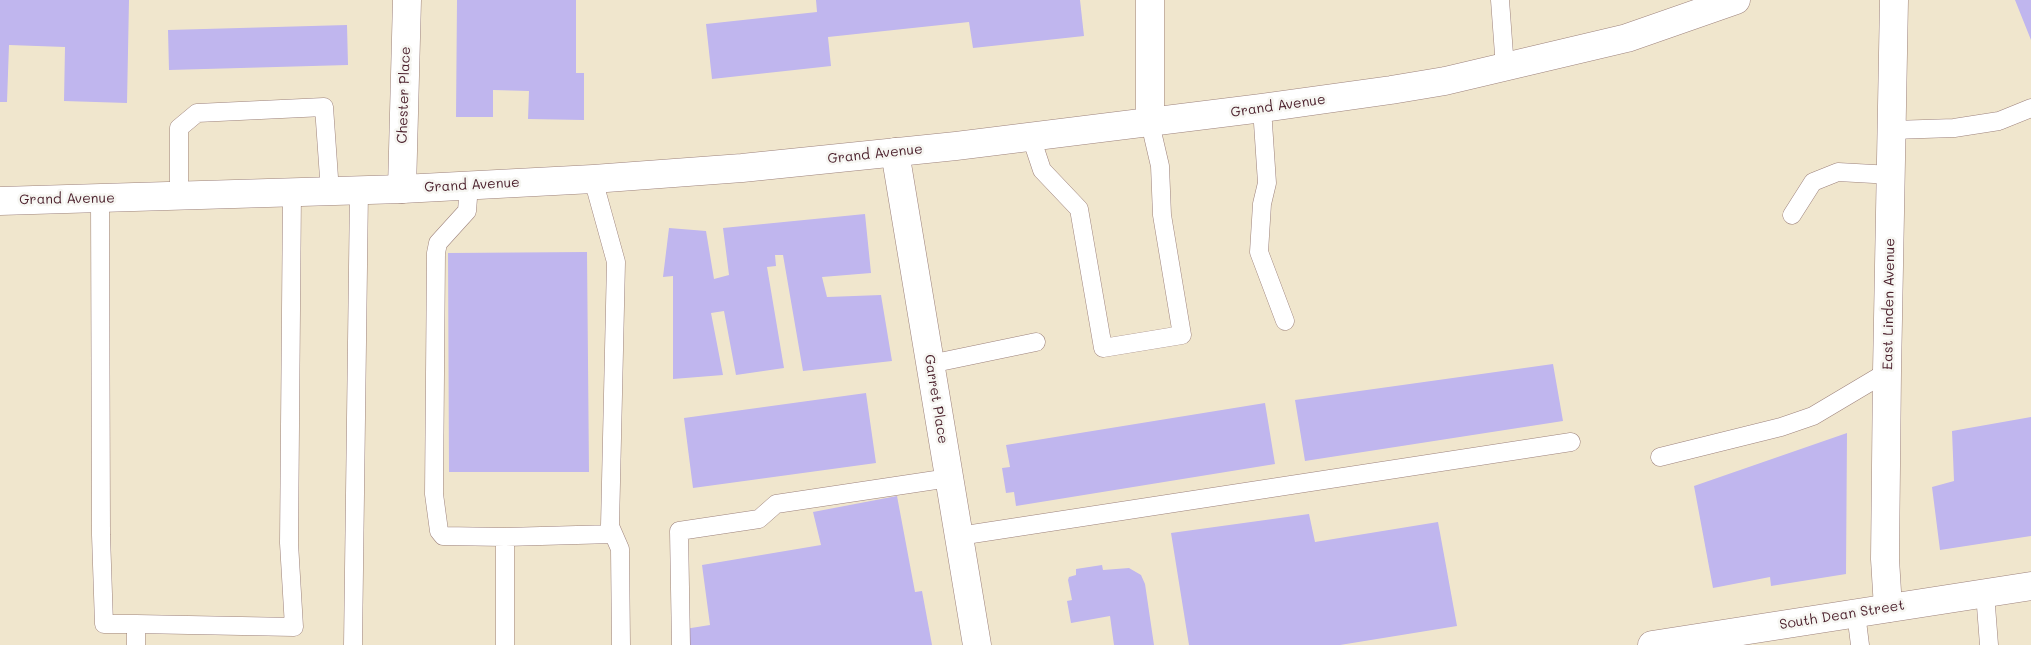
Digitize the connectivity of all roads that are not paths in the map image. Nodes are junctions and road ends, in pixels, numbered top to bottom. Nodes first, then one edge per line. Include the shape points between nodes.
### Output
1 (407, 0) edge
2 (1150, 0) edge
3 (1500, 0) edge
4 (1736, 0) edge
5 (1894, 0) edge
6 (1505, 68) junction
7 (1262, 108) junction
8 (2031, 108) edge
9 (1150, 123) junction
10 (1893, 130) junction
11 (1031, 137) junction
12 (895, 152) junction
13 (1892, 175) junction
14 (593, 179) junction
15 (469, 185) junction
16 (402, 189) junction
17 (358, 191) junction
18 (330, 192) junction
19 (292, 193) junction
20 (179, 196) junction
21 (100, 199) junction
22 (0, 201) edge
23 (1792, 215) dead end
24 (1285, 321) dead end
25 (1036, 342) dead end
26 (930, 364) junction
27 (1887, 372) junction
28 (1571, 442) dead end
29 (1660, 457) dead end
30 (949, 478) junction
31 (613, 534) junction
32 (959, 536) junction
33 (505, 537) junction
34 (2031, 586) edge
35 (1985, 593) junction
36 (1888, 608) junction
37 (1856, 612) junction
38 (136, 624) junction
39 (136, 645) edge
40 (354, 645) edge
41 (506, 645) edge
42 (621, 645) edge
43 (681, 645) edge
44 (977, 645) edge
45 (1652, 645) edge
46 (1860, 645) edge
47 (1989, 645) edge

1 - 16 main road, Chester Place
2 - 9 main road
3 - 6 lane
4 - 6 main road, Grand Avenue via 1627,38
5 - 10 main road, East Linden Avenue
6 - 7 main road, Grand Avenue via 1391,90
7 - 9 main road, Grand Avenue
7 - 24 lane via 1267,182 1259,252
8 - 10 lane via 1990,123
9 - 11 main road, Grand Avenue
9 - 11 lane via 1160,166 1162,215 1182,335 1103,348 1079,209 1042,170
10 - 13 main road, East Linden Avenue
11 - 12 main road, Grand Avenue
12 - 14 main road, Grand Avenue
12 - 26 main road, Garret Place
13 - 23 lane via 1838,172 1813,182
13 - 27 main road, East Linden Avenue
14 - 15 main road, Grand Avenue
14 - 31 lane via 616,262 610,526
15 - 16 main road, Grand Avenue
15 - 33 lane via 467,211 438,243 436,253 434,494 439,531 443,536
16 - 17 main road, Grand Avenue
17 - 18 main road, Grand Avenue
17 - 40 lane
18 - 19 main road, Grand Avenue
18 - 20 lane via 324,107 197,113 179,128
19 - 20 main road, Grand Avenue
19 - 38 lane via 289,543 294,627
20 - 21 main road, Grand Avenue
21 - 22 main road, Grand Avenue
21 - 38 lane via 104,624
25 - 26 lane
26 - 30 main road, Garret Place
27 - 29 lane via 1813,416
27 - 36 main road, East Linden Avenue via 1885,559
28 - 32 lane
30 - 32 main road, Garret Place
30 - 43 lane via 776,504 759,519 680,531
31 - 33 lane
31 - 42 lane via 620,550
32 - 44 main road, Garret Place
33 - 41 lane
34 - 35 main road, South Dean Street
35 - 36 main road, South Dean Street
35 - 47 lane
36 - 37 main road, South Dean Street
37 - 45 main road, South Dean Street
37 - 46 lane
38 - 39 lane

